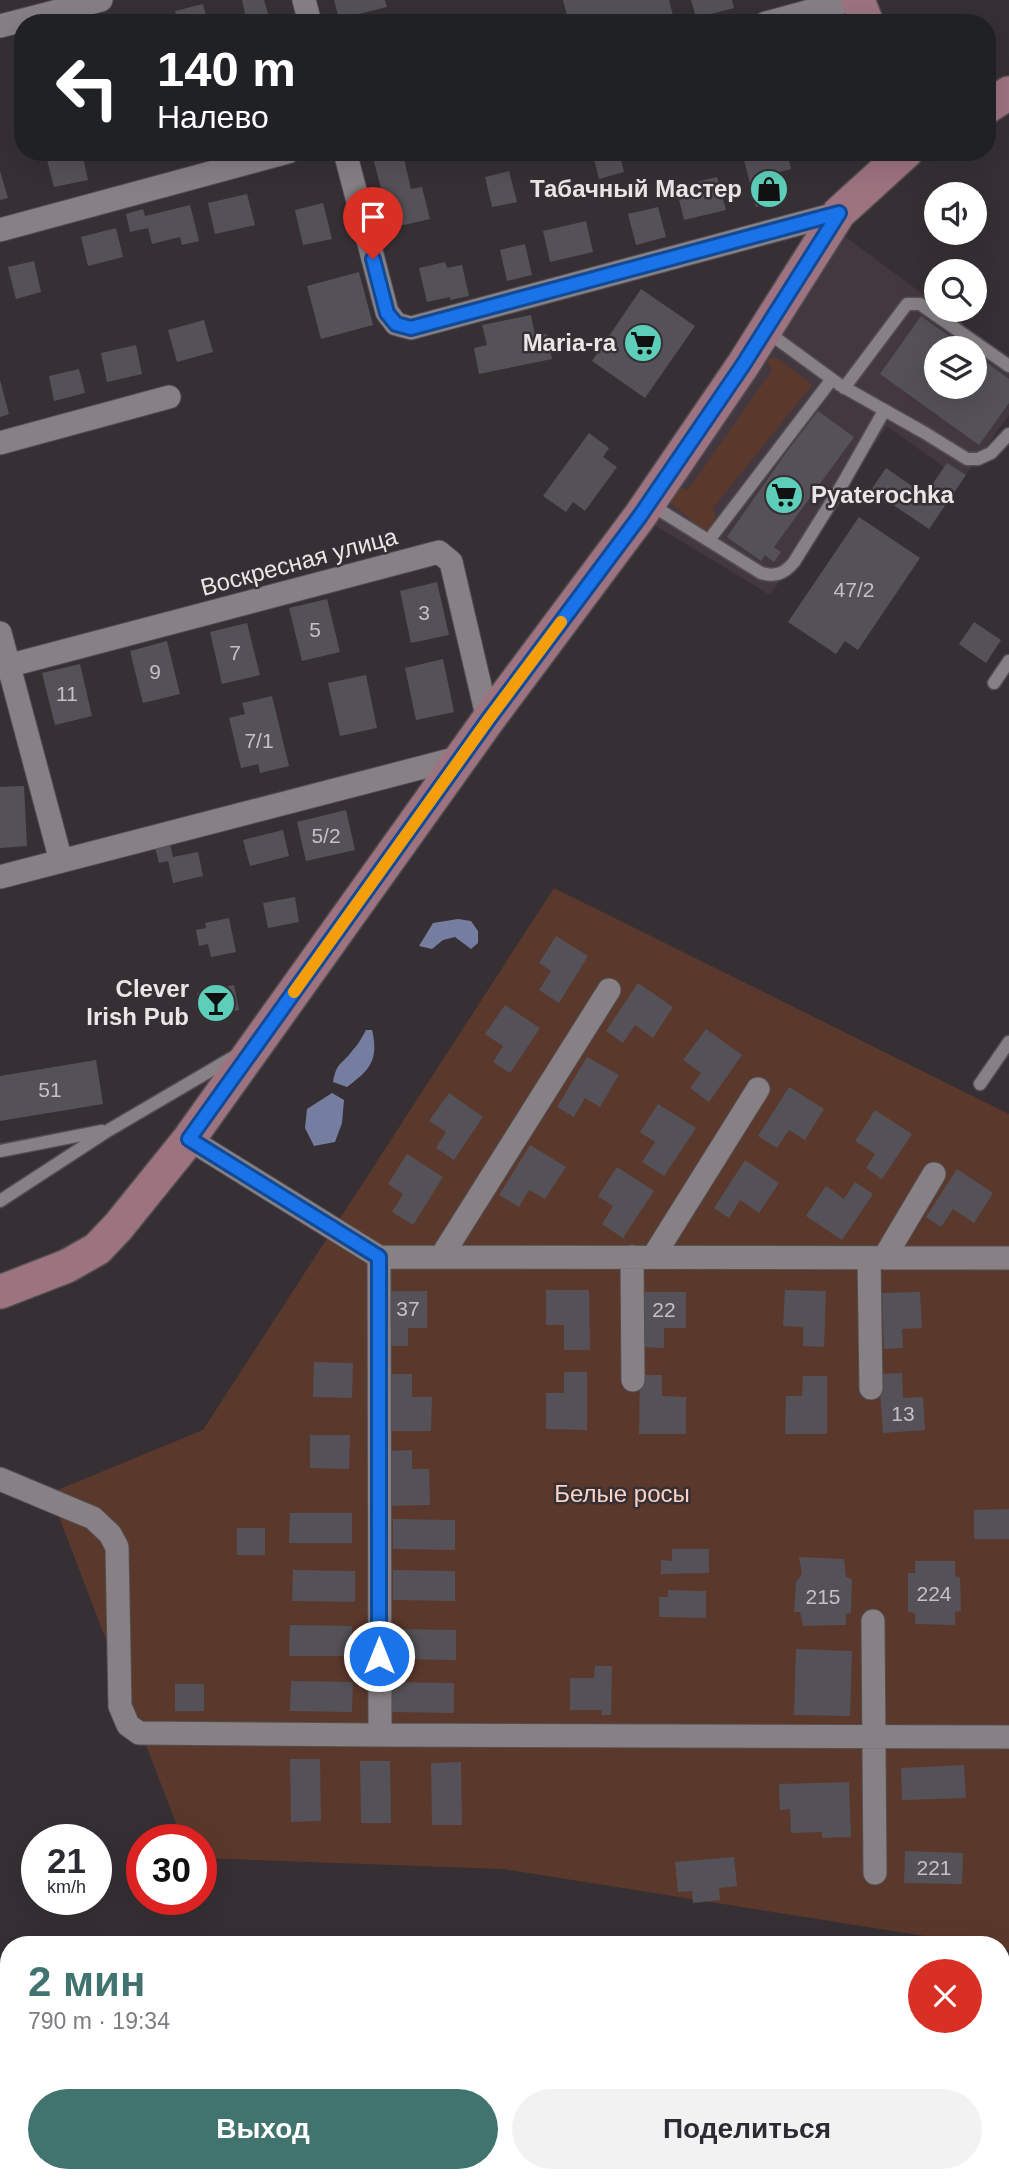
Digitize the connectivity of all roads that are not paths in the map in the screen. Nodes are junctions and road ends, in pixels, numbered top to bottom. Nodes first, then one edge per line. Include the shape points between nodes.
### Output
1 (101, 0) edge
2 (850, 0) edge
3 (47, 14) edge
4 (799, 14) edge
5 (255, 161) edge
6 (347, 161) edge
7 (896, 161) edge
8 (839, 213) junction
9 (0, 230) edge
10 (765, 331) junction
11 (1009, 366) edge
12 (832, 379) junction
13 (845, 388) junction
14 (169, 397) dead end
15 (884, 411) junction
16 (1009, 434) edge
17 (0, 443) edge
18 (648, 503) junction
19 (709, 540) junction
20 (0, 633) edge
21 (1009, 661) edge
22 (4, 667) edge
23 (994, 682) dead end
24 (488, 720) junction
25 (462, 757) junction
26 (61, 861) junction
27 (0, 877) edge
28 (609, 990) dead end
29 (1009, 1042) edge
30 (255, 1044) junction
31 (980, 1084) dead end
32 (758, 1089) dead end
33 (109, 1130) junction
34 (189, 1139) junction
35 (0, 1151) edge
36 (934, 1174) dead end
37 (1, 1198) edge
38 (379, 1257) junction
39 (441, 1257) junction
40 (642, 1257) junction
41 (877, 1258) junction
42 (1009, 1258) edge
43 (0, 1292) edge
44 (633, 1380) dead end
45 (871, 1388) dead end
46 (0, 1479) edge
47 (873, 1621) dead end
48 (380, 1735) junction
49 (874, 1736) junction
50 (1009, 1737) edge
51 (875, 1873) dead end

1 - 3 street
2 - 4 street
5 - 9 street
6 - 8 street via 387,313 396,324 411,328
7 - 8 street
8 - 10 street
10 - 12 lane
10 - 18 street
11 - 13 lane via 920,304 907,304
12 - 13 lane
12 - 19 lane
13 - 15 lane
14 - 17 street
15 - 16 lane via 967,459 991,453
15 - 19 lane via 787,570 779,575 761,573
18 - 19 lane
18 - 24 street
20 - 22 street
21 - 23 lane
22 - 24 street, Воскресная улица via 439,552 451,562
22 - 26 street
24 - 25 street
25 - 26 street
25 - 30 street
26 - 27 street
28 - 39 street
29 - 31 lane
30 - 33 lane
30 - 34 street
32 - 40 street
33 - 35 lane
33 - 37 lane
34 - 38 street
34 - 43 street via 97,1249
36 - 41 street
38 - 39 street
38 - 48 street
39 - 40 street
40 - 41 street
40 - 44 street
41 - 42 street
41 - 45 street
46 - 48 street via 93,1518 117,1547 120,1706 128,1725 139,1732
47 - 49 street
48 - 49 street
49 - 50 street
49 - 51 street

